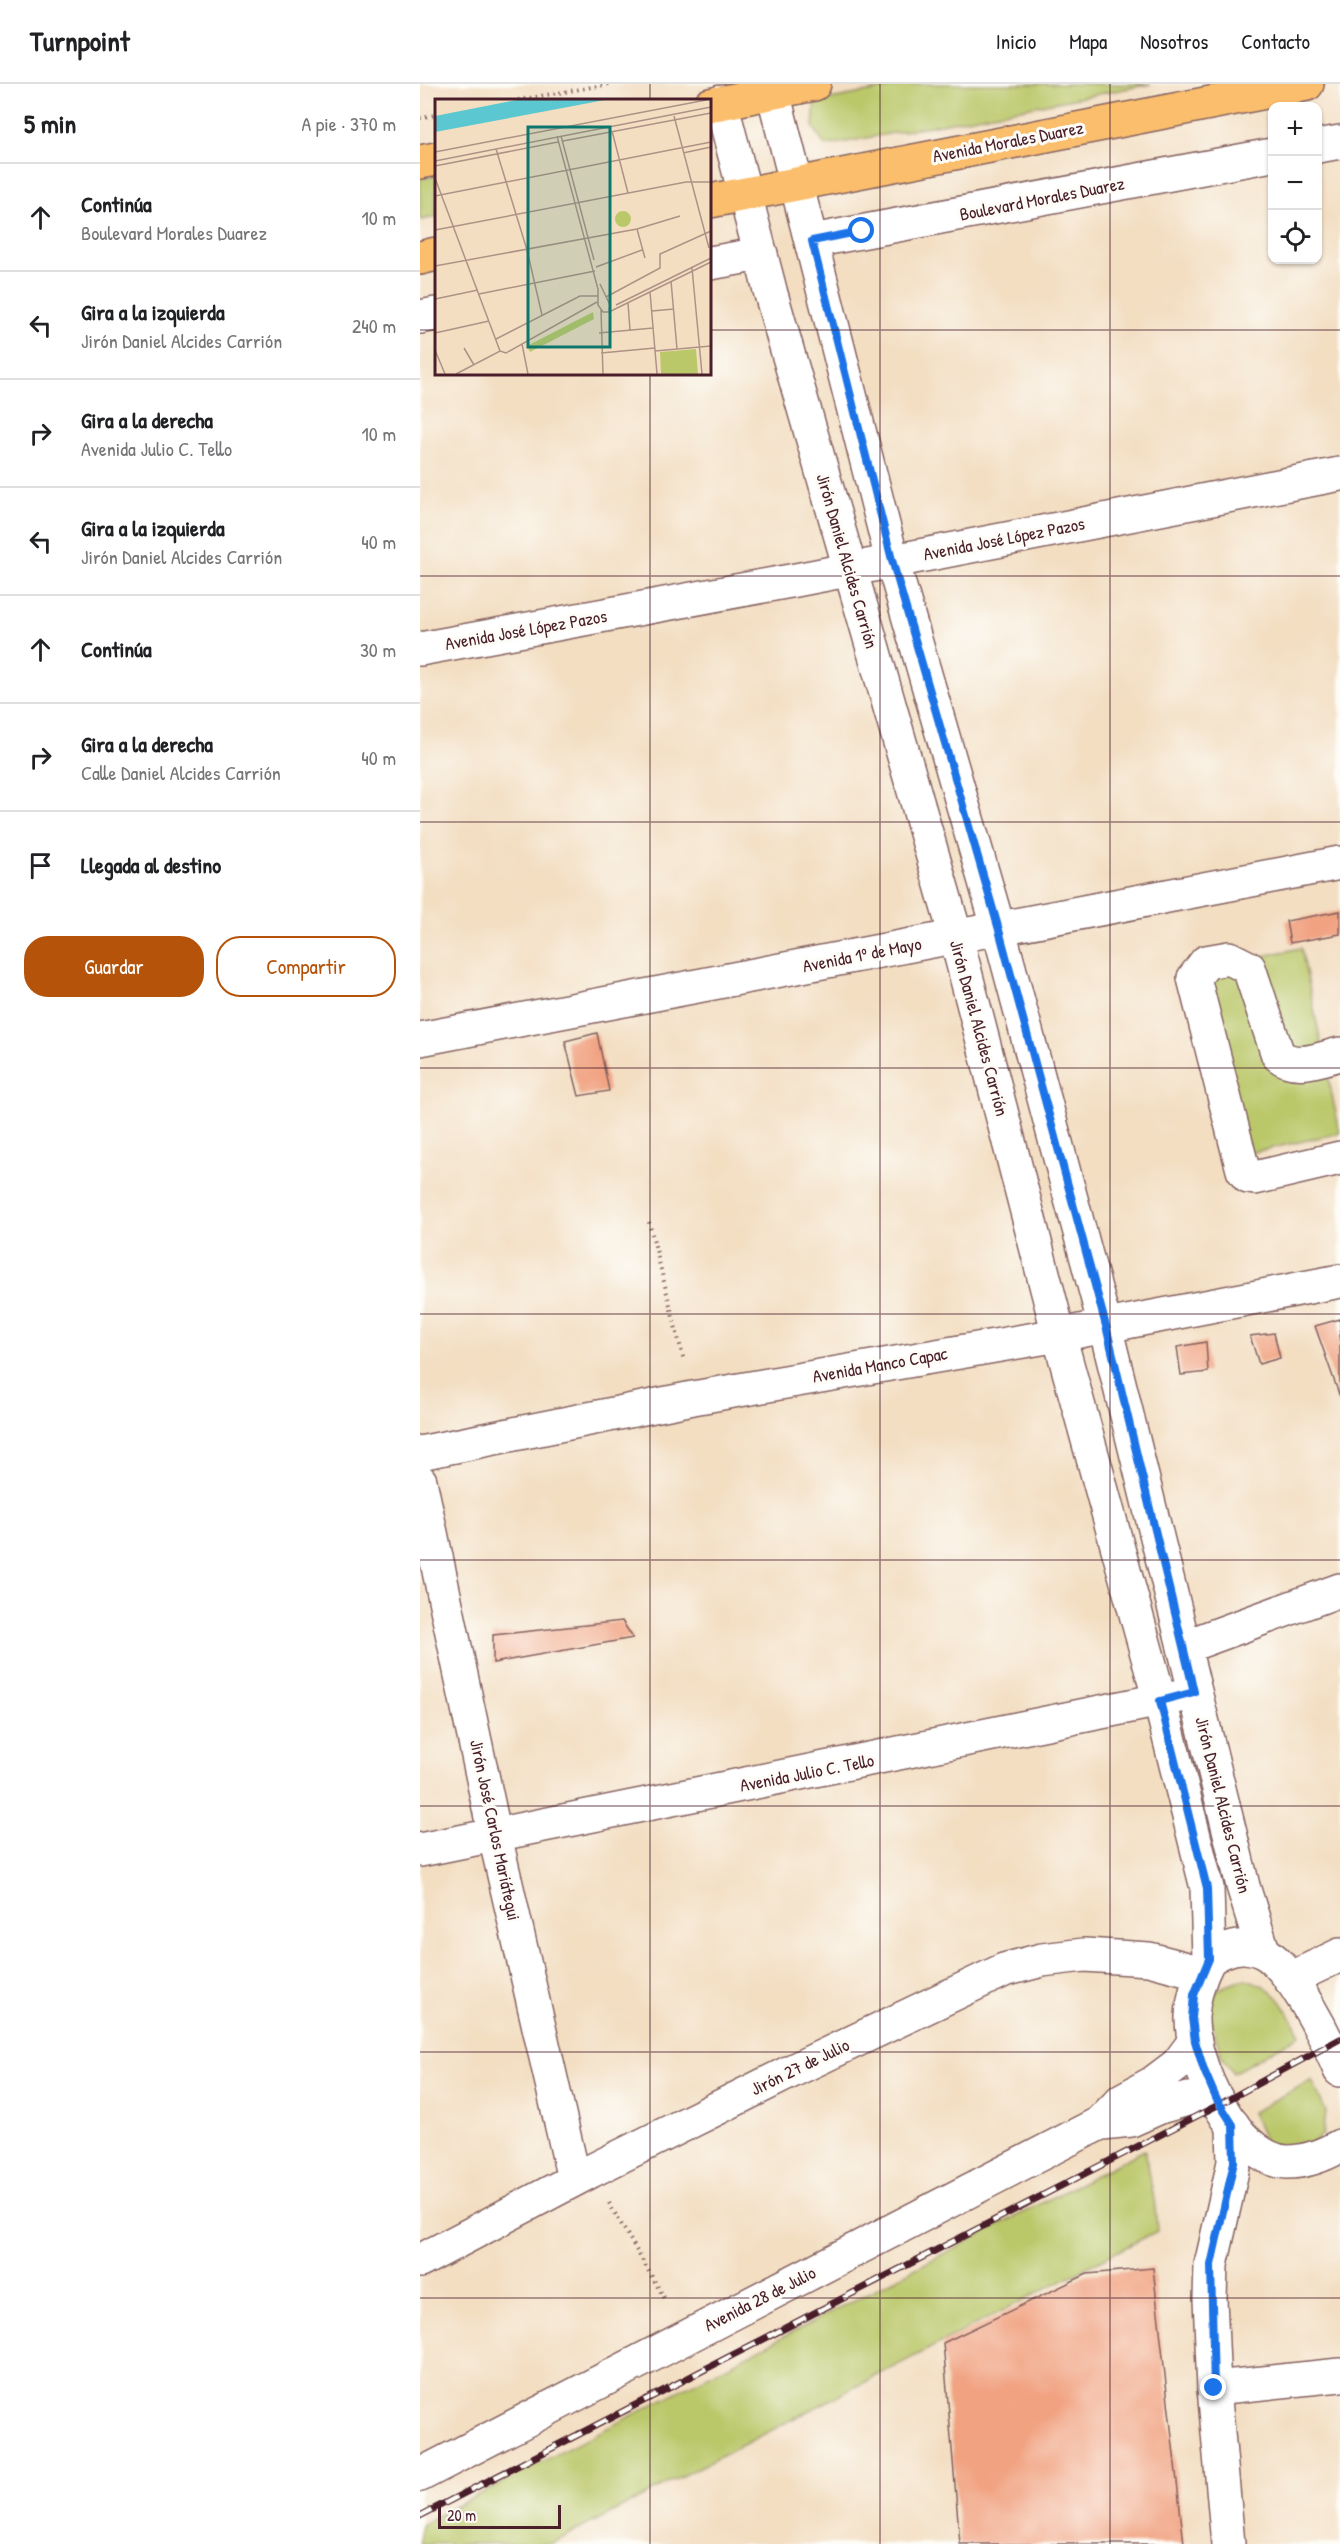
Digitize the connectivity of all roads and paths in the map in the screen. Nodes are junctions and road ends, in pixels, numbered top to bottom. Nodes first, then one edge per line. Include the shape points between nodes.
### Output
1 (609, 84) edge
2 (814, 84) edge
3 (1306, 84) edge
4 (773, 92) junction
5 (524, 99) edge
6 (715, 104) edge
7 (435, 115) edge
8 (420, 118) edge
9 (1340, 142) edge
10 (1322, 145) edge
11 (1268, 156) edge
12 (435, 159) edge
13 (420, 162) edge
14 (797, 184) junction
15 (744, 193) junction
16 (711, 201) edge
17 (812, 241) junction
18 (761, 254) junction
19 (435, 255) edge
20 (420, 258) edge
21 (711, 263) edge
22 (435, 314) edge
23 (420, 317) edge
24 (1340, 474) edge
25 (892, 560) junction
26 (849, 569) junction
27 (420, 649) edge
28 (1340, 863) edge
29 (999, 930) junction
30 (956, 937) junction
31 (420, 1040) edge
32 (1340, 1054) edge
33 (1340, 1158) edge
34 (649, 1222) dead end
35 (1340, 1281) edge
36 (1106, 1326) junction
37 (1059, 1335) junction
38 (693, 1398) junction
39 (420, 1453) edge
40 (420, 1481) edge
41 (1340, 1590) edge
42 (1184, 1647) junction
43 (1194, 1692) junction
44 (1160, 1701) junction
45 (495, 1836) junction
46 (420, 1850) edge
47 (1263, 1951) junction
48 (1340, 1955) edge
49 (1205, 1966) junction
50 (1290, 1979) junction
51 (1195, 2041) junction
52 (1338, 2063) edge
53 (1225, 2111) junction
54 (1100, 2123) junction
55 (1336, 2144) edge
56 (582, 2175) junction
57 (420, 2261) edge
58 (666, 2301) dead end
59 (1340, 2375) edge
60 (1214, 2388) junction
61 (420, 2475) edge
62 (1228, 2544) edge

1 - 5 path
2 - 4 highway
3 - 14 highway, Avenida Morales Duarez
4 - 6 highway
4 - 14 street, Jirón Daniel Alcides Carrión
6 - 15 street, Jirón Daniel Alcides Carrión
7 - 8 path
9 - 10 street
11 - 17 street, Boulevard Morales Duarez
12 - 13 highway
14 - 15 highway, Avenida Morales Duarez
14 - 17 street, Jirón Daniel Alcides Carrión
15 - 16 highway, Avenida Morales Duarez
15 - 18 street, Jirón Daniel Alcides Carrión
17 - 25 street, Jirón Daniel Alcides Carrión
18 - 21 street
18 - 26 street, Jirón Daniel Alcides Carrión
19 - 20 highway
22 - 23 street
24 - 25 street, Avenida José López Pazos
25 - 26 street, Avenida José López Pazos
25 - 29 street, Jirón Daniel Alcides Carrión
26 - 27 street, Avenida José López Pazos
26 - 30 street, Jirón Daniel Alcides Carrión
28 - 29 street, Avenida 1º de Mayo
29 - 30 street, Avenida 1º de Mayo
29 - 36 street, Jirón Daniel Alcides Carrión
30 - 31 street, Avenida 1º de Mayo
30 - 37 street, Jirón Daniel Alcides Carrión
32 - 33 street via 1299,1063 1286,1061 1278,1054 1249,968 1228,958 1206,962 1194,978 1248,1177
34 - 38 path
35 - 36 street, Avenida Manco Capac
36 - 37 street, Avenida Manco Capac
36 - 42 street, Jirón Daniel Alcides Carrión
37 - 38 street, Avenida Manco Capac
37 - 44 street, Jirón Daniel Alcides Carrión
38 - 39 street, Avenida Manco Capac
40 - 45 street, Jirón José Carlos Mariátegui
41 - 42 street
42 - 43 street, Jirón Daniel Alcides Carrión
43 - 44 street, Avenida Julio C. Tello
43 - 47 street, Jirón Daniel Alcides Carrión
44 - 45 street, Avenida Julio C. Tello
44 - 49 street, Jirón Daniel Alcides Carrión via 1207,1888
45 - 46 street, Avenida Julio C. Tello
45 - 56 street, Jirón José Carlos Mariátegui
47 - 49 street via 1234,1947
47 - 50 street
48 - 50 street
49 - 51 street, Jirón Daniel Alcides Carrión via 1194,1995
49 - 56 street, Jirón 27 de Julio via 1084,1955 1004,1970
50 - 52 street
51 - 53 street, Jirón Daniel Alcides Carrión via 1204,2070
51 - 54 street, Avenida 28 de Julio via 1177,2065 1122,2100
53 - 54 street, Avenida 28 de Julio via 1188,2099 1131,2120
53 - 55 street via 1246,2143 1264,2156 1286,2162 1308,2160
53 - 60 street via 1234,2162 1211,2265
54 - 61 street, Avenida 28 de Julio
56 - 57 street, Jirón 27 de Julio
56 - 58 path
59 - 60 street
60 - 62 street

